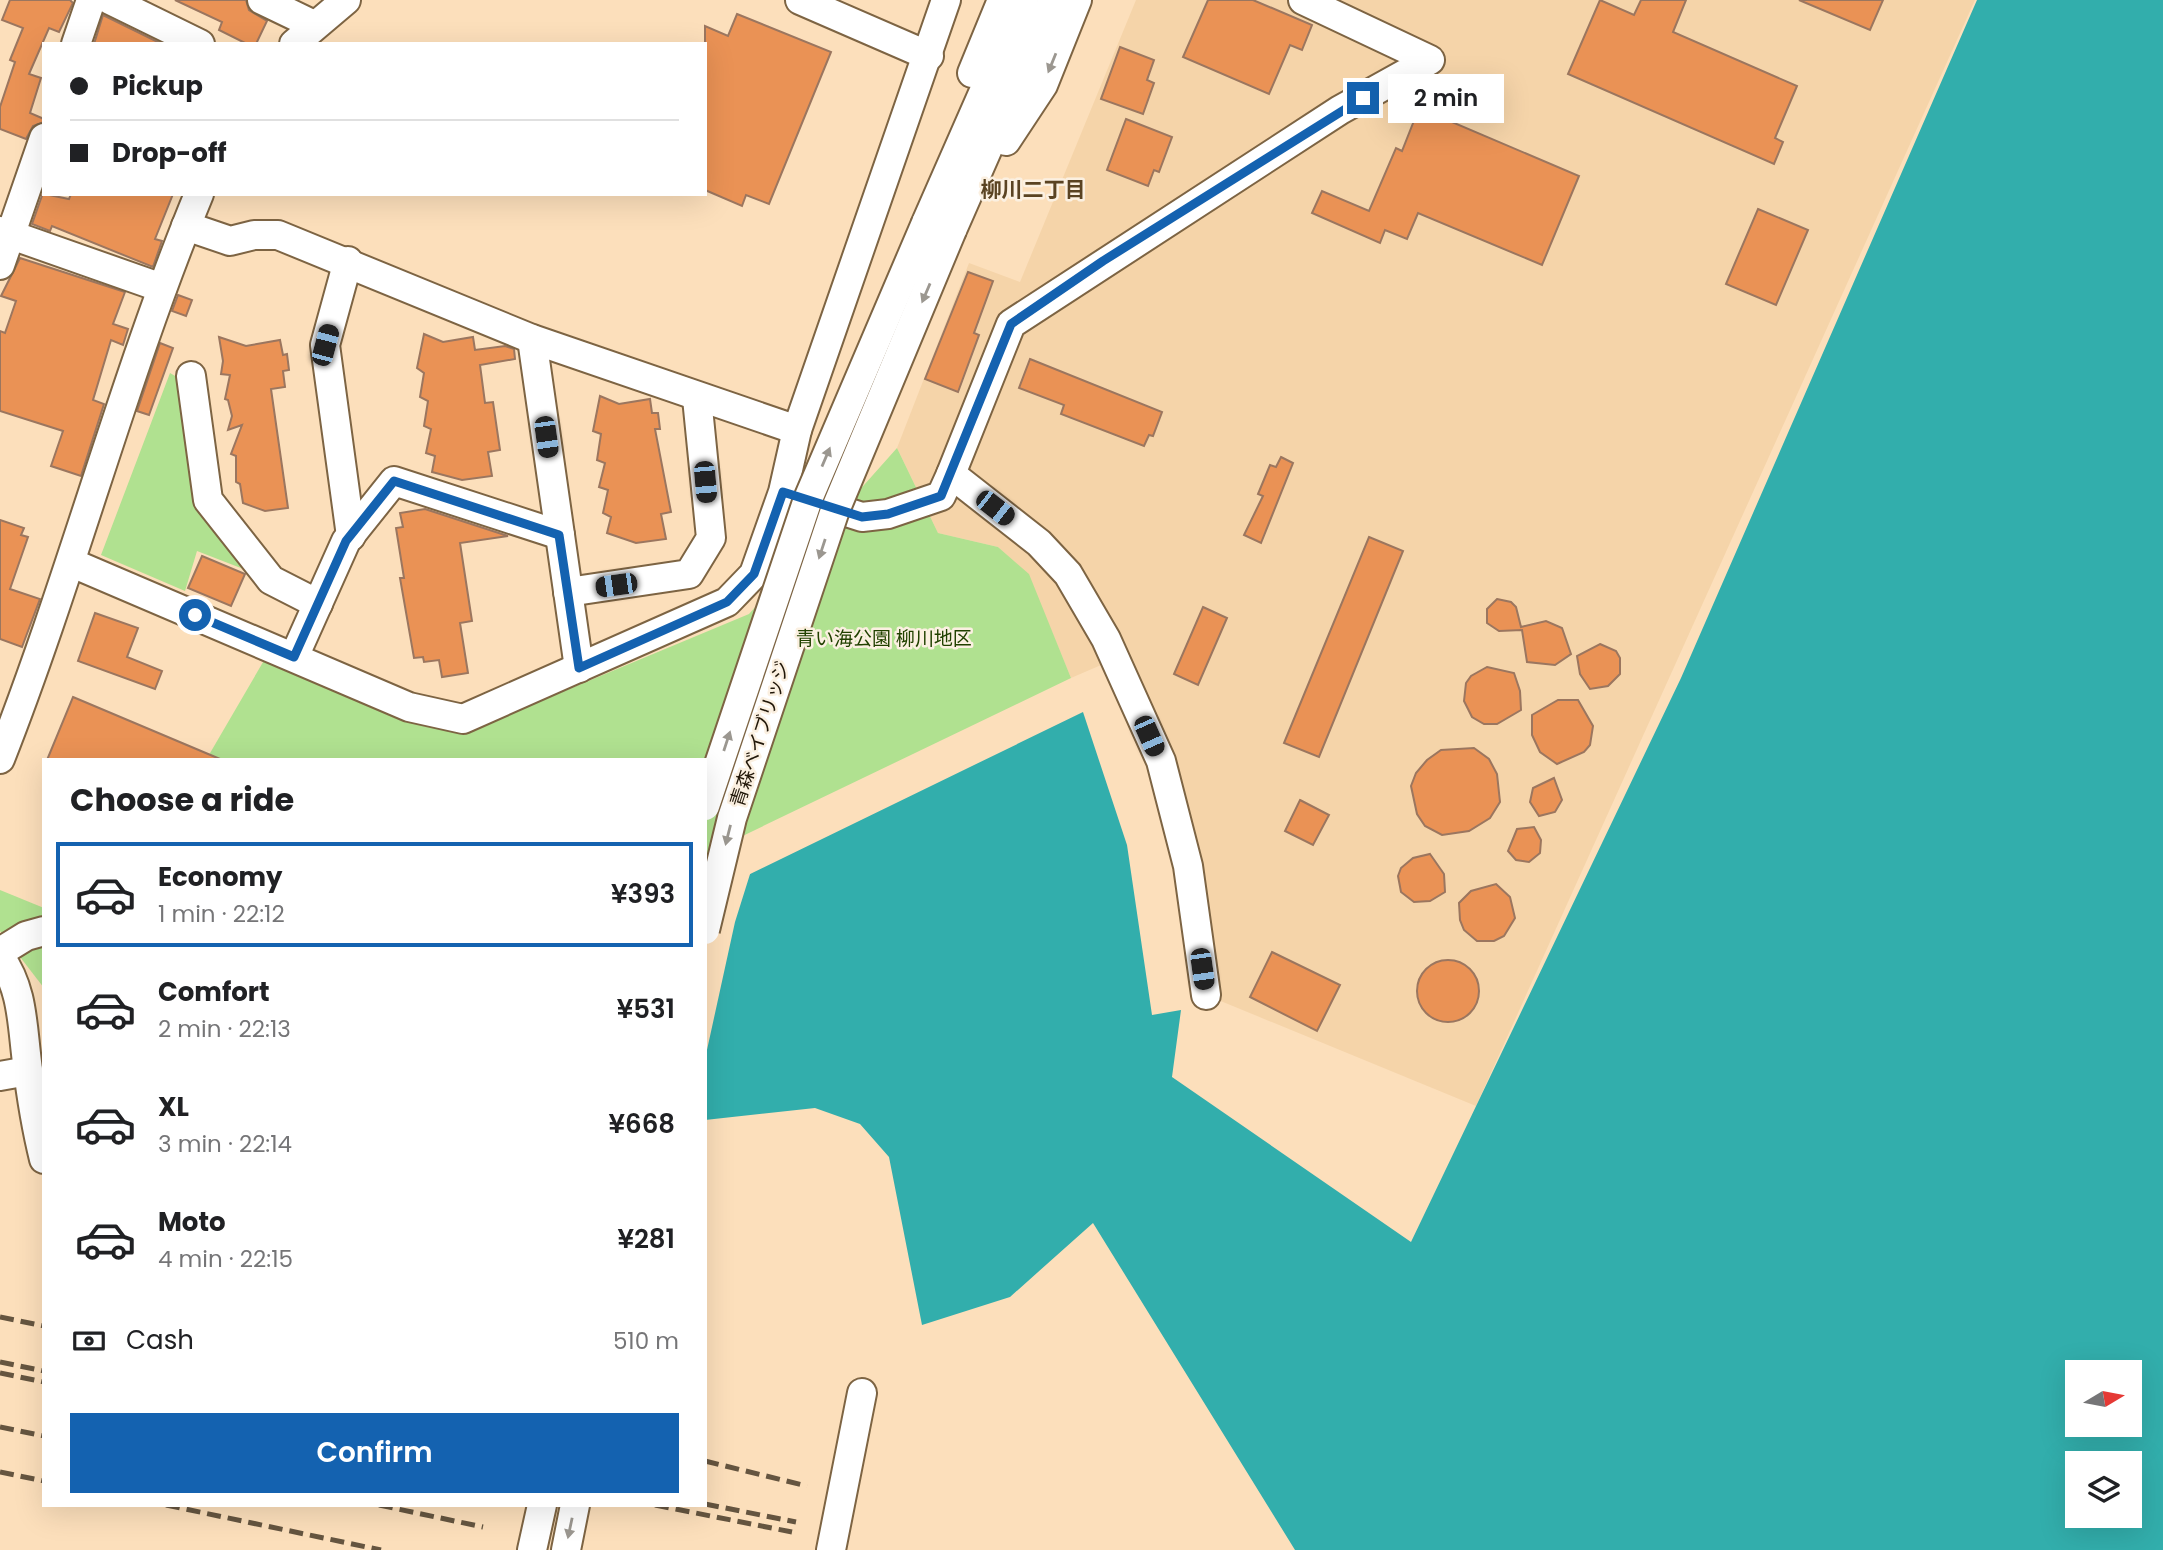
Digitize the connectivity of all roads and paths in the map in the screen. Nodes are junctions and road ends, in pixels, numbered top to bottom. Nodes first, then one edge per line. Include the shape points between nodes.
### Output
1 (91, 0) edge
2 (110, 0) edge
3 (262, 0) edge
4 (346, 0) edge
5 (800, 0) edge
6 (946, 0) edge
7 (1002, 0) edge
8 (1024, 0) edge
9 (1053, 0) edge
10 (1077, 0) edge
11 (1303, 0) edge
12 (304, 35) edge
13 (77, 42) edge
14 (196, 42) edge
15 (929, 56) junction
16 (42, 143) edge
17 (947, 174) junction
18 (199, 196) edge
19 (947, 219) junction
20 (186, 226) junction
21 (5, 233) edge
22 (348, 261) junction
23 (0, 265) edge
24 (162, 288) junction
25 (532, 339) junction
26 (191, 376) dead end
27 (697, 398) junction
28 (797, 430) junction
29 (951, 474) junction
30 (783, 492) junction
31 (559, 535) junction
32 (351, 536) junction
33 (72, 563) junction
34 (568, 592) junction
35 (318, 604) junction
36 (294, 657) junction
37 (579, 668) junction
38 (12, 694) edge
39 (0, 759) edge
40 (707, 800) edge
41 (707, 922) edge
42 (42, 932) edge
43 (0, 952) edge
44 (0, 957) edge
45 (1206, 995) dead end
46 (28, 1071) junction
47 (0, 1076) edge
48 (42, 1148) edge
49 (862, 1394) dead end
50 (542, 1507) edge
51 (575, 1507) edge
52 (532, 1550) edge
53 (566, 1550) edge
54 (831, 1550) edge

1 - 13 street
2 - 14 street
3 - 12 street
4 - 12 street
5 - 15 street
6 - 15 street
7 - 17 street via 969,79
8 - 17 street
9 - 19 street
10 -> 19 street via 1043,85
11 - 29 street via 1430,60 1340,110 1011,324
15 - 28 street
16 - 21 street
17 - 19 street
18 - 20 street
40 -> 19 street, 青森ベイブリッジ, bridge via 808,499
19 -> 41 street, 青森ベイブリッジ, bridge via 834,513 732,818
20 - 22 street via 230,241 278,235
20 - 24 street
21 - 23 street
21 - 24 street
22 - 25 street
22 - 32 street via 325,345
24 - 33 street
25 - 27 street
25 - 31 street
26 - 35 street via 208,500 271,580
27 - 28 street
27 - 34 street via 711,538 689,574
28 - 30 street
29 - 30 street via 941,496 888,514 862,517
29 - 45 street via 1039,543 1068,574 1106,639 1161,761 1188,866
30 - 37 street via 754,574 727,602
31 - 32 street via 394,481
31 - 34 street
32 - 35 street
33 - 36 street
33 - 38 street
34 - 37 street
35 - 36 street
36 - 37 street via 409,707 463,719
38 - 39 street
42 - 43 street
44 - 46 street via 19,995
46 - 47 street
46 - 48 street
49 - 54 street
50 - 52 street
51 -> 53 street

